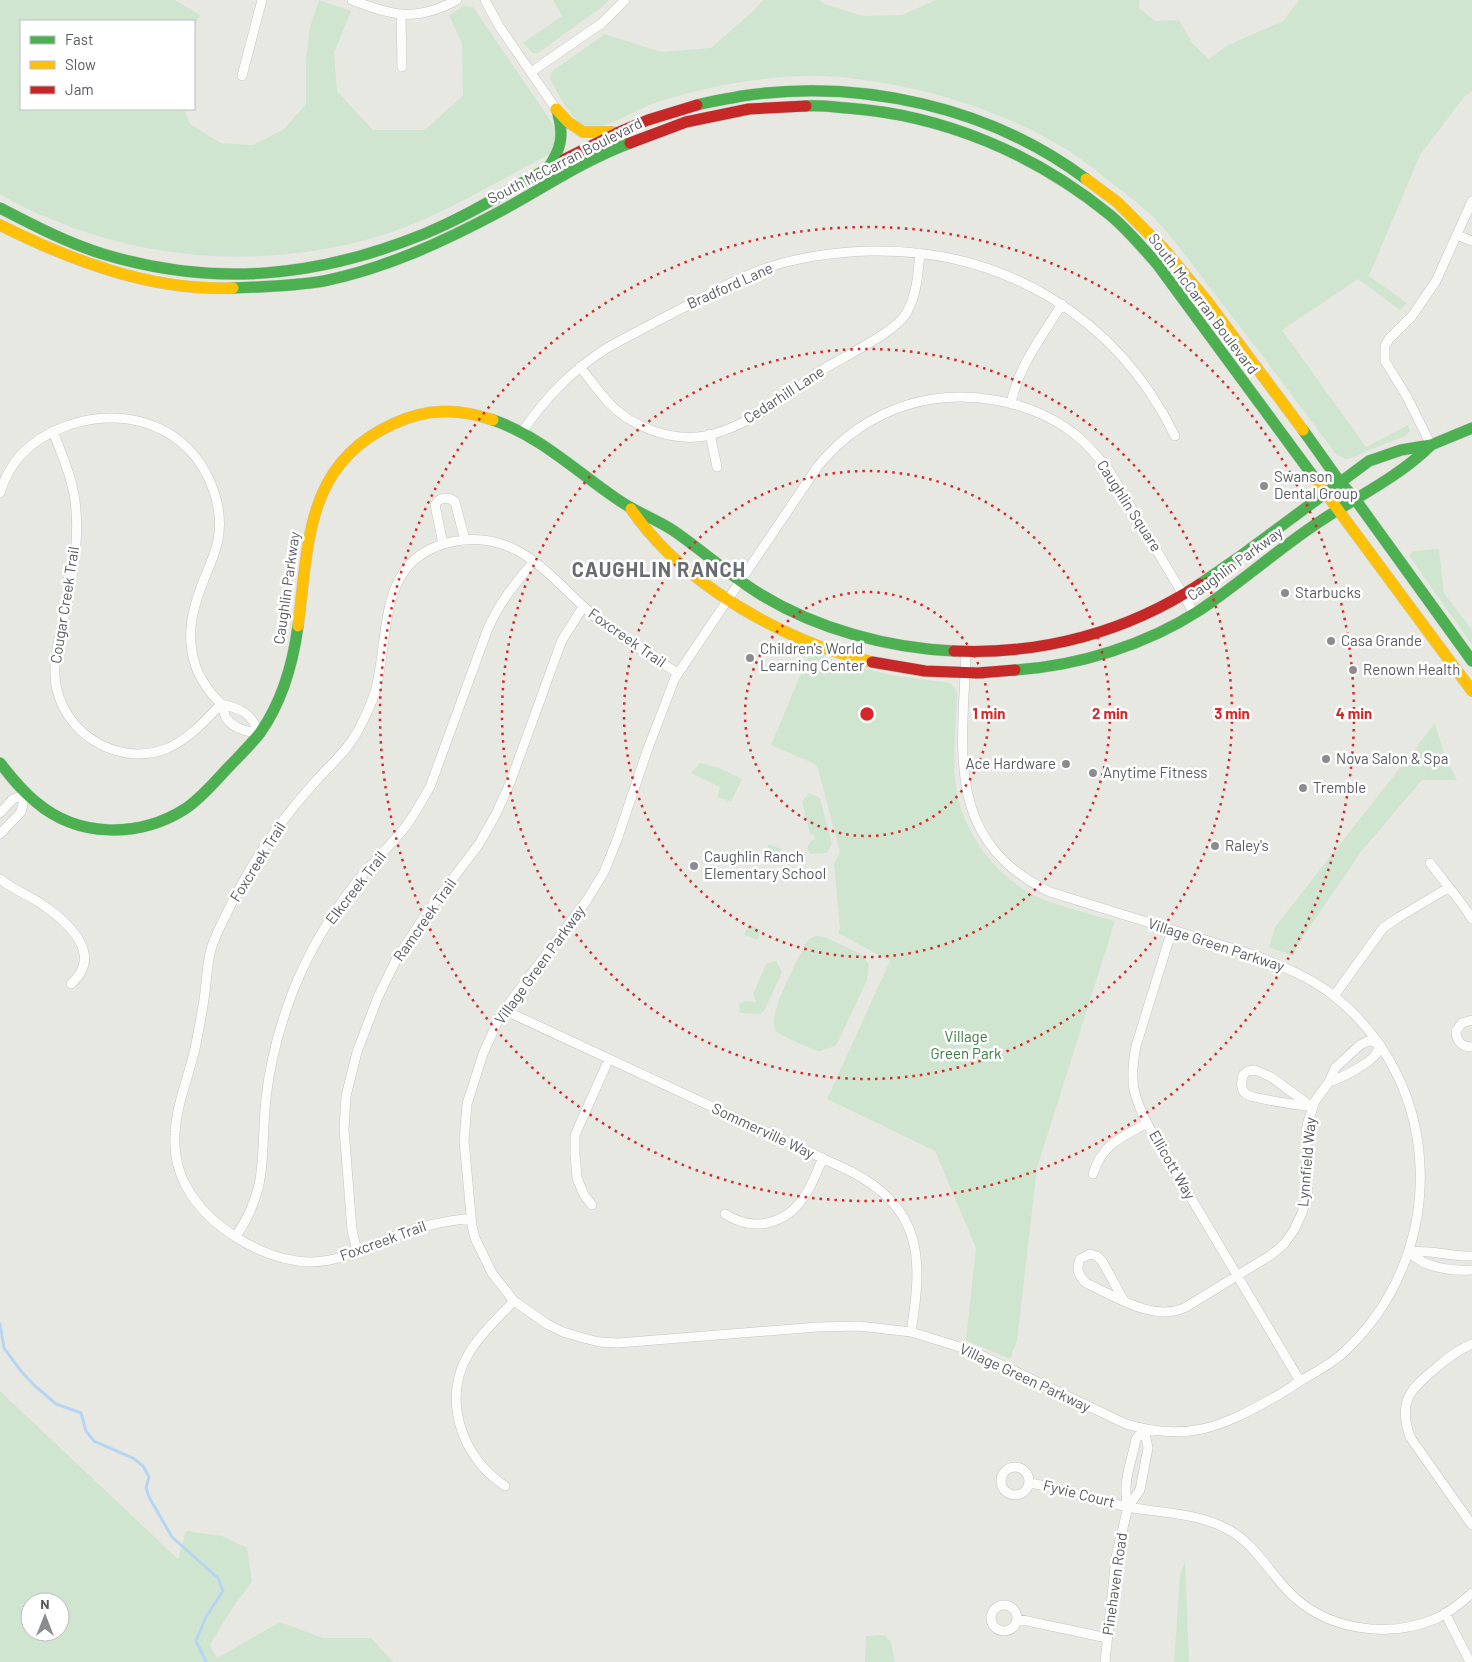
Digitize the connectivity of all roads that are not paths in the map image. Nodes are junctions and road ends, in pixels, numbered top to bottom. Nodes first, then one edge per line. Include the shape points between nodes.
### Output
1 (262, 0) edge
2 (352, 0) edge
3 (457, 0) edge
4 (485, 0) edge
5 (625, 0) edge
6 (401, 15) junction
7 (402, 68) dead end
8 (531, 72) junction
9 (242, 76) dead end
10 (556, 108) junction
11 (618, 133) junction
12 (548, 169) junction
13 (1472, 201) edge
14 (0, 208) edge
15 (0, 225) edge
16 (1457, 235) junction
17 (1472, 241) edge
18 (920, 253) junction
19 (1062, 304) junction
20 (580, 367) junction
21 (1011, 404) junction
22 (1472, 428) edge
23 (53, 431) junction
24 (522, 432) junction
25 (710, 434) junction
26 (1176, 436) dead end
27 (1431, 445) junction
28 (717, 467) dead end
29 (1340, 482) junction
30 (0, 492) edge
31 (1325, 494) junction
32 (1355, 499) junction
33 (632, 509) junction
34 (1339, 510) junction
35 (465, 540) junction
36 (443, 544) junction
37 (534, 560) junction
38 (740, 581) junction
39 (1183, 595) junction
40 (728, 599) junction
41 (583, 607) junction
42 (1194, 613) junction
43 (966, 651) junction
44 (1472, 660) edge
45 (678, 673) junction
46 (966, 673) junction
47 (1472, 691) edge
48 (221, 704) junction
49 (259, 733) junction
50 (0, 763) edge
51 (25, 795) junction
52 (0, 813) edge
53 (0, 834) edge
54 (1430, 862) dead end
55 (0, 880) edge
56 (1448, 888) junction
57 (1472, 919) edge
58 (1172, 930) junction
59 (71, 984) dead end
60 (1334, 996) junction
61 (504, 1010) junction
62 (1472, 1020) edge
63 (1378, 1042) junction
64 (1472, 1047) edge
65 (609, 1059) junction
66 (1329, 1082) junction
67 (1312, 1108) junction
68 (1147, 1123) junction
69 (823, 1158) junction
70 (1092, 1174) dead end
71 (592, 1205) dead end
72 (726, 1214) dead end
73 (471, 1218) junction
74 (236, 1236) junction
75 (357, 1252) junction
76 (1409, 1252) junction
77 (1472, 1256) edge
78 (1472, 1270) edge
79 (1237, 1275) junction
80 (1123, 1299) junction
81 (514, 1301) junction
82 (911, 1332) junction
83 (1472, 1344) edge
84 (1300, 1381) junction
85 (1144, 1429) junction
86 (1029, 1483) dead end
87 (505, 1486) dead end
88 (1128, 1507) junction
89 (1472, 1526) edge
90 (1472, 1592) edge
91 (1446, 1613) junction
92 (1018, 1619) dead end
93 (1107, 1638) junction
94 (1105, 1662) edge
95 (1470, 1662) edge

1 - 9 street
2 - 6 street via 379,11
3 - 6 street via 434,10
4 - 8 street
5 - 8 street via 602,23
6 - 7 street
8 - 10 street
10 - 11 main road via 582,132
10 - 12 main road via 563,138
11 - 12 main road, South McCarran Boulevard
11 - 29 main road, South McCarran Boulevard via 715,100 758,93 836,91 911,101 972,118 1012,136 1045,152 1092,183 1116,201 1159,243 1218,316
12 - 14 main road, South McCarran Boulevard via 458,218 395,246 328,265 256,274 198,273 136,264 86,250
13 - 16 street
15 - 31 main road, South McCarran Boulevard via 66,257 138,278 209,288 283,286 344,276 407,257 465,230 600,157 683,123 784,105 820,104 896,112 959,129 1021,155 1078,190 1110,216 1157,264
16 - 17 street
16 - 27 street via 1429,293 1389,339 1384,354
18 - 19 street, Bradford Lane via 953,258 1001,272
18 - 20 street, Bradford Lane via 891,250 834,253 765,268 607,348
18 - 25 street, Cedarhill Lane via 912,302 896,326 834,362 764,411
19 - 21 street via 1023,365
19 - 26 street, Bradford Lane via 1091,325 1139,375
20 - 24 street, Bradford Lane via 557,386
20 - 25 street, Cedarhill Lane via 609,403 632,421 676,436
21 - 38 street, Caughlin Square via 972,398 929,400 887,413 854,432 818,466
21 - 39 street, Caughlin Square via 1058,424 1095,453 1121,488
22 - 27 main road
23 - 30 street via 19,456
23 - 48 street via 100,417 132,419 164,431 191,452 201,465 215,495 218,540 194,605 190,636 196,667
23 - 48 street, Cougar Creek Trail via 72,486 77,525 54,675 69,718 78,729 103,747 121,752 154,752 189,736
24 - 33 main road, Caughlin Parkway
24 - 49 main road, Caughlin Parkway via 472,413 428,412 384,426 349,452 328,480 316,509 291,664 270,718
25 - 28 street
27 - 29 main road, Caughlin Parkway via 1382,456
27 - 32 main road, Caughlin Parkway via 1416,460
29 - 31 main road, Caughlin Parkway
29 - 32 main road, South McCarran Boulevard
31 - 34 main road, South McCarran Boulevard
31 - 39 main road, Caughlin Parkway
32 - 34 main road, Caughlin Parkway
32 - 44 main road, South McCarran Boulevard
33 - 38 main road, Caughlin Parkway via 688,540
33 - 40 main road, Caughlin Parkway via 653,538
34 - 42 main road, Caughlin Parkway
34 - 47 main road, South McCarran Boulevard
35 - 36 street, Foxcreek Trail
35 - 36 street via 455,502 445,498 435,505
35 - 37 street, Foxcreek Trail via 498,543 523,552
36 - 74 street, Foxcreek Trail via 412,561 397,580 387,613 376,687 359,730 300,798 264,848 241,886 212,946 195,1048 177,1118 175,1146 181,1173 194,1198 210,1217
37 - 41 street, Foxcreek Trail
37 - 74 street, Elkcreek Trail via 509,590 492,619 430,787 407,825 338,907 301,972 282,1022 269,1079 260,1186 251,1213
38 - 40 street, Village Green Parkway
38 - 43 main road, Caughlin Parkway via 787,608 839,630 910,647
39 - 42 street, Caughlin Square
39 - 43 main road, Caughlin Parkway via 1128,622 1078,638 1024,649
40 - 45 street, Village Green Parkway
40 - 46 main road, Caughlin Parkway via 780,629 842,654 895,666
41 - 45 street, Foxcreek Trail via 630,643
41 - 75 street, Ramcreek Trail via 559,646 496,814 397,958 357,1052 346,1096 344,1129 352,1230
42 - 46 main road, Caughlin Parkway via 1130,644 1076,661 1018,671
43 - 46 street, Village Green Parkway
45 - 61 street, Village Green Parkway via 604,872 587,900
46 - 58 street, Village Green Parkway via 964,781 969,803 987,842 1016,872 1033,884
48 - 49 street via 238,709 251,718
48 - 49 street via 226,717 242,730
49 - 51 main road, Caughlin Parkway via 196,800 170,817 139,828 108,831 78,825 50,813
50 - 51 main road, Caughlin Parkway
51 - 52 street via 13,799
51 - 53 street via 21,812
54 - 56 street
55 - 59 street via 42,904 80,939 84,963
56 - 57 street
56 - 60 street via 1383,928
58 - 60 street, Village Green Parkway via 1258,956 1287,968
58 - 68 street, Ellicott Way via 1133,1062 1134,1095
60 - 63 street, Village Green Parkway
61 - 65 street, Sommerville Way
61 - 73 street, Village Green Parkway via 483,1054 467,1104 464,1141
62 - 64 street via 1462,1022 1456,1031 1460,1044
63 - 66 street, Lynnfield Way via 1360,1045 1334,1068
63 - 66 street via 1378,1052 1373,1058
63 - 76 street, Village Green Parkway via 1412,1112 1421,1164 1418,1216
65 - 69 street, Sommerville Way
65 - 71 street via 576,1135 577,1178
66 - 67 street, Lynnfield Way
67 - 67 street via 1262,1072 1248,1071 1243,1075 1241,1088 1251,1097
67 - 79 street, Lynnfield Way via 1306,1138 1307,1197 1302,1214 1284,1244 1272,1255
68 - 70 street via 1106,1148
68 - 79 street, Ellicott Way
69 - 72 street via 804,1198 787,1214 754,1225
69 - 82 street, Sommerville Way via 878,1188 901,1213 910,1229 918,1265
73 - 75 street, Foxcreek Trail via 417,1228
73 - 81 street, Village Green Parkway via 483,1256
74 - 75 street, Foxcreek Trail via 267,1254 294,1261 330,1260
76 - 77 street
76 - 78 street via 1426,1264
76 - 84 street, Village Green Parkway via 1392,1291 1361,1333 1343,1353
79 - 80 street, Lynnfield Way via 1177,1311 1148,1310
79 - 84 street, Ellicott Way
80 - 80 street, Lynnfield Way via 1097,1256 1090,1254 1080,1259 1078,1272 1081,1278
81 - 82 street, Village Green Parkway via 562,1332 599,1342 839,1327
81 - 87 street via 468,1354 460,1371 456,1403 468,1447 490,1475
82 - 85 street, Village Green Parkway via 963,1348 1114,1420
83 - 89 street via 1419,1381 1409,1395 1405,1411 1410,1437
84 - 85 street, Village Green Parkway via 1246,1413 1211,1428 1179,1432
85 - 88 street, Pinehaven Road via 1136,1439 1125,1488
85 - 88 street, Pinehaven Road via 1148,1448 1140,1490
86 - 88 street, Fyvie Court
88 - 91 street, Fyvie Court via 1193,1518 1227,1528 1246,1542 1289,1592 1308,1608 1349,1625 1403,1628
88 - 93 street, Pinehaven Road via 1116,1557
90 - 91 street, Fyvie Court
91 - 95 street
92 - 93 street
93 - 94 street, Pinehaven Road

